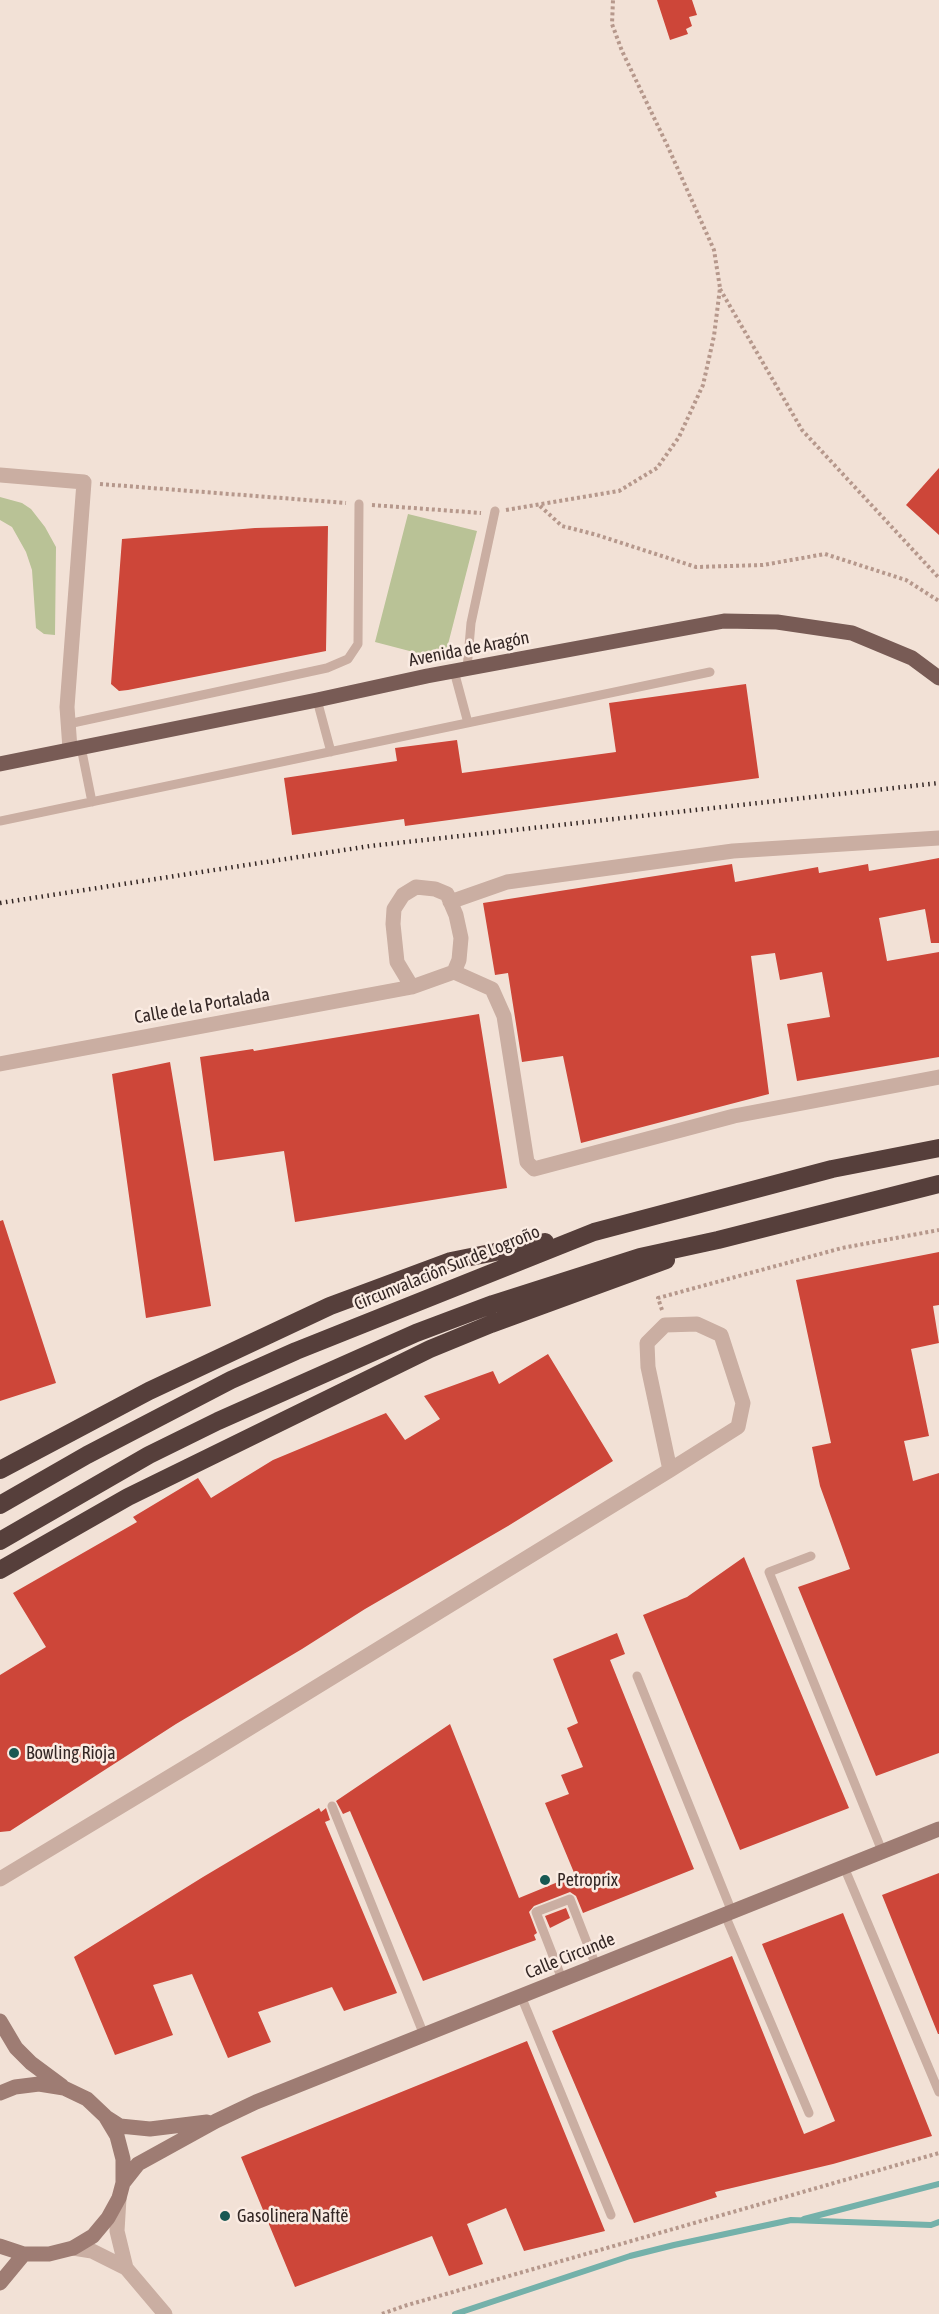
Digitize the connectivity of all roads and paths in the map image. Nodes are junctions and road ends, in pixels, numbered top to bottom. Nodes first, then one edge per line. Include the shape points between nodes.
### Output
1 (613, 0) edge
2 (720, 288) junction
3 (0, 475) edge
4 (84, 482) junction
5 (359, 504) junction
6 (540, 506) junction
7 (495, 511) junction
8 (939, 578) edge
9 (939, 601) edge
10 (460, 670) junction
11 (710, 672) dead end
12 (939, 678) edge
13 (317, 700) junction
14 (468, 723) junction
15 (68, 724) junction
16 (75, 748) junction
17 (331, 752) junction
18 (0, 764) edge
19 (92, 802) junction
20 (0, 821) edge
21 (939, 838) edge
22 (450, 902) junction
23 (454, 972) junction
24 (412, 987) junction
25 (0, 1064) edge
26 (939, 1077) edge
27 (939, 1148) edge
28 (939, 1184) edge
29 (939, 1230) edge
30 (594, 1232) junction
31 (718, 1240) junction
32 (665, 1325) junction
33 (0, 1470) edge
34 (670, 1470) junction
35 (0, 1505) edge
36 (0, 1541) edge
37 (811, 1556) dead end
38 (0, 1570) edge
39 (638, 1676) dead end
40 (332, 1806) dead end
41 (939, 1829) edge
42 (882, 1851) junction
43 (844, 1867) junction
44 (0, 1880) edge
45 (728, 1913) junction
46 (596, 1966) junction
47 (562, 1979) junction
48 (521, 1996) junction
49 (0, 2022) edge
50 (424, 2035) junction
51 (64, 2088) junction
52 (939, 2092) edge
53 (0, 2093) edge
54 (809, 2114) dead end
55 (105, 2116) junction
56 (216, 2121) junction
57 (939, 2153) edge
58 (121, 2190) junction
59 (611, 2215) dead end
60 (0, 2246) edge
61 (73, 2248) junction
62 (24, 2254) junction
63 (126, 2268) junction
64 (0, 2283) edge
65 (165, 2314) edge
66 (382, 2314) edge

1 - 2 path via 612,24 622,51 714,250
2 - 6 path via 703,385 679,437 657,468 619,491
2 - 8 path via 802,430
3 - 4 street
4 - 5 path
4 - 15 street
5 - 7 path via 479,514
5 - 15 lane via 358,644 348,659 327,668
6 - 7 path
6 - 9 path via 562,526 696,567 763,565 825,554 906,580
7 - 10 lane
10 - 12 main road, Avenida de Aragón via 724,621 777,622 852,633 912,658
10 - 13 main road, Avenida de Aragón
10 - 14 lane
11 - 14 lane
13 - 16 main road, Avenida de Aragón
13 - 17 lane
14 - 17 lane
15 - 16 street
16 - 18 main road, Avenida de Aragón
16 - 19 lane
17 - 19 lane
19 - 20 lane
21 - 22 street via 734,851 507,882
22 - 23 street via 460,938
22 - 24 street via 447,894 416,887 403,895 394,909 397,962
23 - 24 street, Calle de la Portalada
23 - 26 street via 492,990 504,1016 527,1162 534,1169 734,1116
24 - 25 street, Calle de la Portalada
27 - 30 highway, Circunvalación Sur de Logroño via 821,1172
28 - 31 highway
29 - 32 path via 842,1248 658,1298
30 - 33 highway via 451,1261 330,1306 159,1386
30 - 35 highway, Circunvalación Sur de Logroño via 231,1380
31 - 36 highway via 640,1257 416,1333 218,1420
31 - 38 highway via 430,1349 128,1497
32 - 34 street via 647,1343 648,1367
32 - 34 street via 697,1324 721,1335 742,1403 738,1427
34 - 44 street
37 - 42 lane via 769,1572
39 - 45 lane
40 - 50 lane
41 - 42 main road, Calle Circunde
42 - 43 main road, Calle Circunde
43 - 45 main road, Calle Circunde
43 - 52 lane
45 - 46 main road, Calle Circunde
45 - 54 lane
46 - 47 main road, Calle Circunde
46 - 47 lane via 570,1899 536,1912
47 - 48 main road, Calle Circunde
48 - 50 main road, Calle Circunde
48 - 59 lane
49 - 51 main road via 16,2048
50 - 56 main road, Calle Circunde
51 - 53 main road via 39,2084
51 - 55 main road via 87,2099
55 - 56 main road, Calle Circunde via 120,2126 150,2129
55 - 58 main road via 117,2136 123,2159
56 - 58 main road, Calle Circunde via 138,2164
57 - 66 path
58 - 61 main road, Calle Circunde via 108,2218 93,2236
58 - 63 street via 117,2231
60 - 62 main road
61 - 62 main road via 49,2254
61 - 63 street via 92,2251
62 - 64 main road
63 - 65 street

